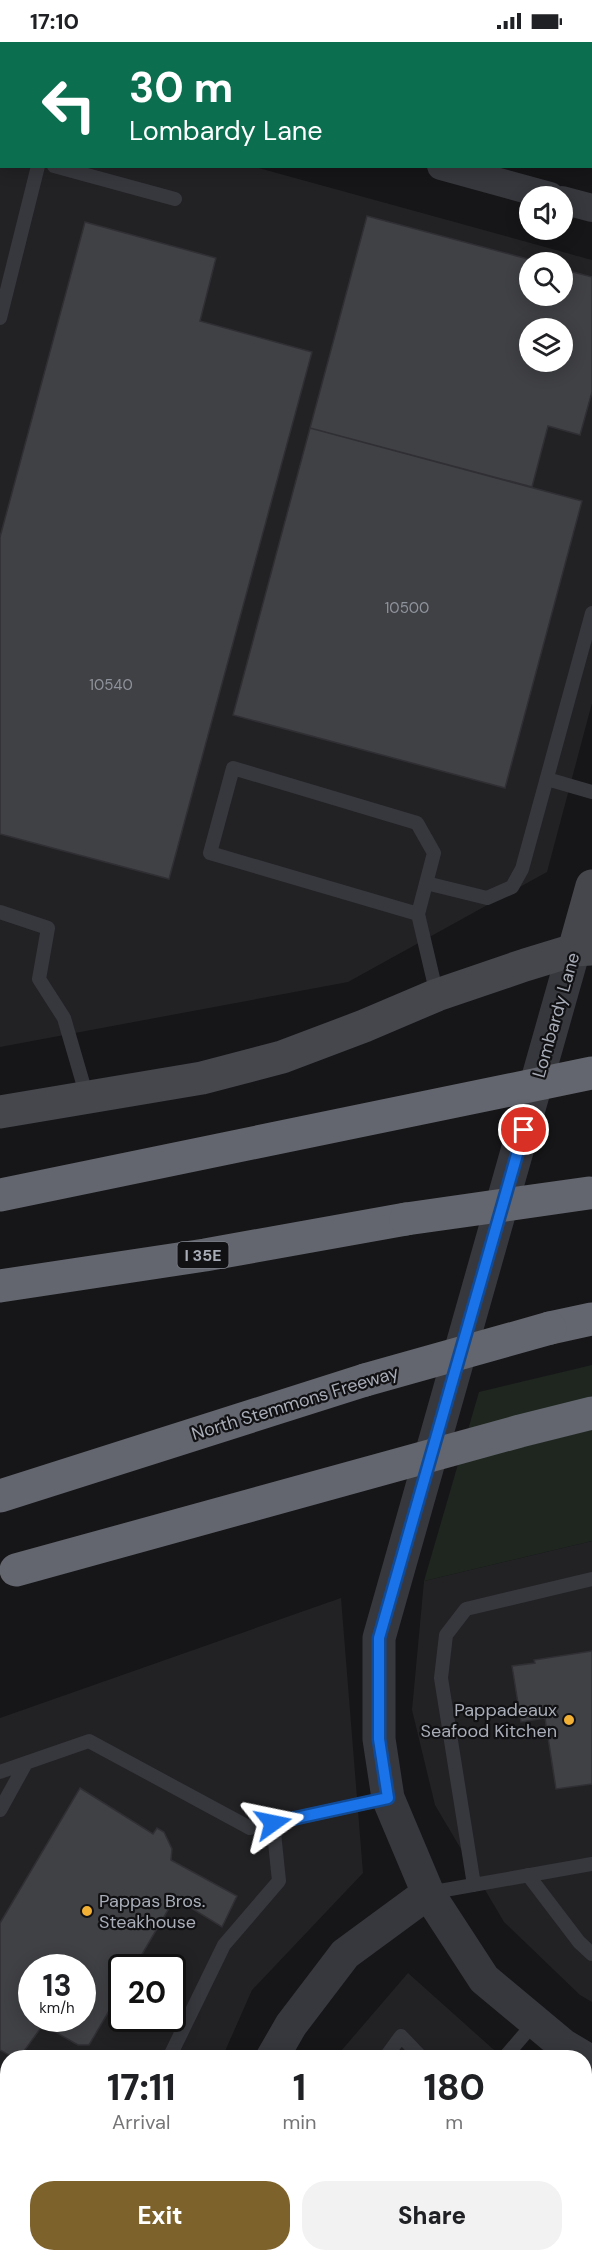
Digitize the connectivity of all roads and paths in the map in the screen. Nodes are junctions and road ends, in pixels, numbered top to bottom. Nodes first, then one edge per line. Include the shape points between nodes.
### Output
1 (38, 168) edge
2 (61, 168) edge
3 (448, 168) edge
4 (519, 187) edge
5 (175, 199) dead end
6 (573, 203) edge
7 (592, 208) edge
8 (0, 318) edge
9 (592, 613) edge
10 (547, 779) junction
11 (592, 792) edge
12 (426, 883) junction
13 (592, 886) edge
14 (0, 912) edge
15 (418, 914) junction
16 (583, 949) edge
17 (437, 995) junction
18 (592, 1073) edge
19 (87, 1097) junction
20 (0, 1112) edge
21 (591, 1193) edge
22 (0, 1195) edge
23 (0, 1286) edge
24 (592, 1319) edge
25 (592, 1413) edge
26 (0, 1497) edge
27 (0, 1575) edge
28 (592, 1579) edge
29 (26, 1763) junction
30 (0, 1772) edge
31 (388, 1798) junction
32 (0, 1810) edge
33 (273, 1823) junction
34 (592, 1864) edge
35 (528, 1875) junction
36 (474, 1885) junction
37 (428, 1893) junction
38 (585, 1941) edge
39 (592, 1954) edge
40 (535, 2022) junction
41 (173, 2050) edge
42 (277, 2050) edge
43 (390, 2050) edge
44 (414, 2050) edge
45 (511, 2050) edge
46 (571, 2050) edge

1 - 8 lane
2 - 5 lane
3 - 4 street
6 - 7 street
9 - 10 lane
10 - 11 lane
10 - 12 lane via 522,869 512,886 487,898
12 - 15 lane
12 - 15 lane via 434,853 417,823 233,768 210,852
13 - 16 main road, Lombardy Lane
14 - 19 lane via 48,928 39,979 64,1018
15 - 17 lane
16 - 17 main road
16 - 31 street, Lombardy Lane via 379,1638 379,1739
17 - 19 main road via 282,1057 202,1078
18 - 22 highway, bridge
19 - 20 main road
21 - 23 highway, I 35E, bridge via 406,1219
24 - 26 highway, North Stemmons Freeway, bridge via 365,1380
25 - 27 highway, bridge
28 - 36 lane via 466,1609 446,1635 441,1678
29 - 30 lane
29 - 32 lane
29 - 33 lane via 89,1741 250,1828
31 - 33 lane
31 - 37 street, Lombardy Lane
33 - 41 lane via 279,1881 224,1945
34 - 35 lane
35 - 36 lane
35 - 38 lane
36 - 37 lane
37 - 40 street, Lombardy Lane via 484,1979
37 - 42 street via 345,1954
38 - 39 lane
40 - 45 lane
40 - 46 street, Lombardy Lane
43 - 44 lane via 401,2036

